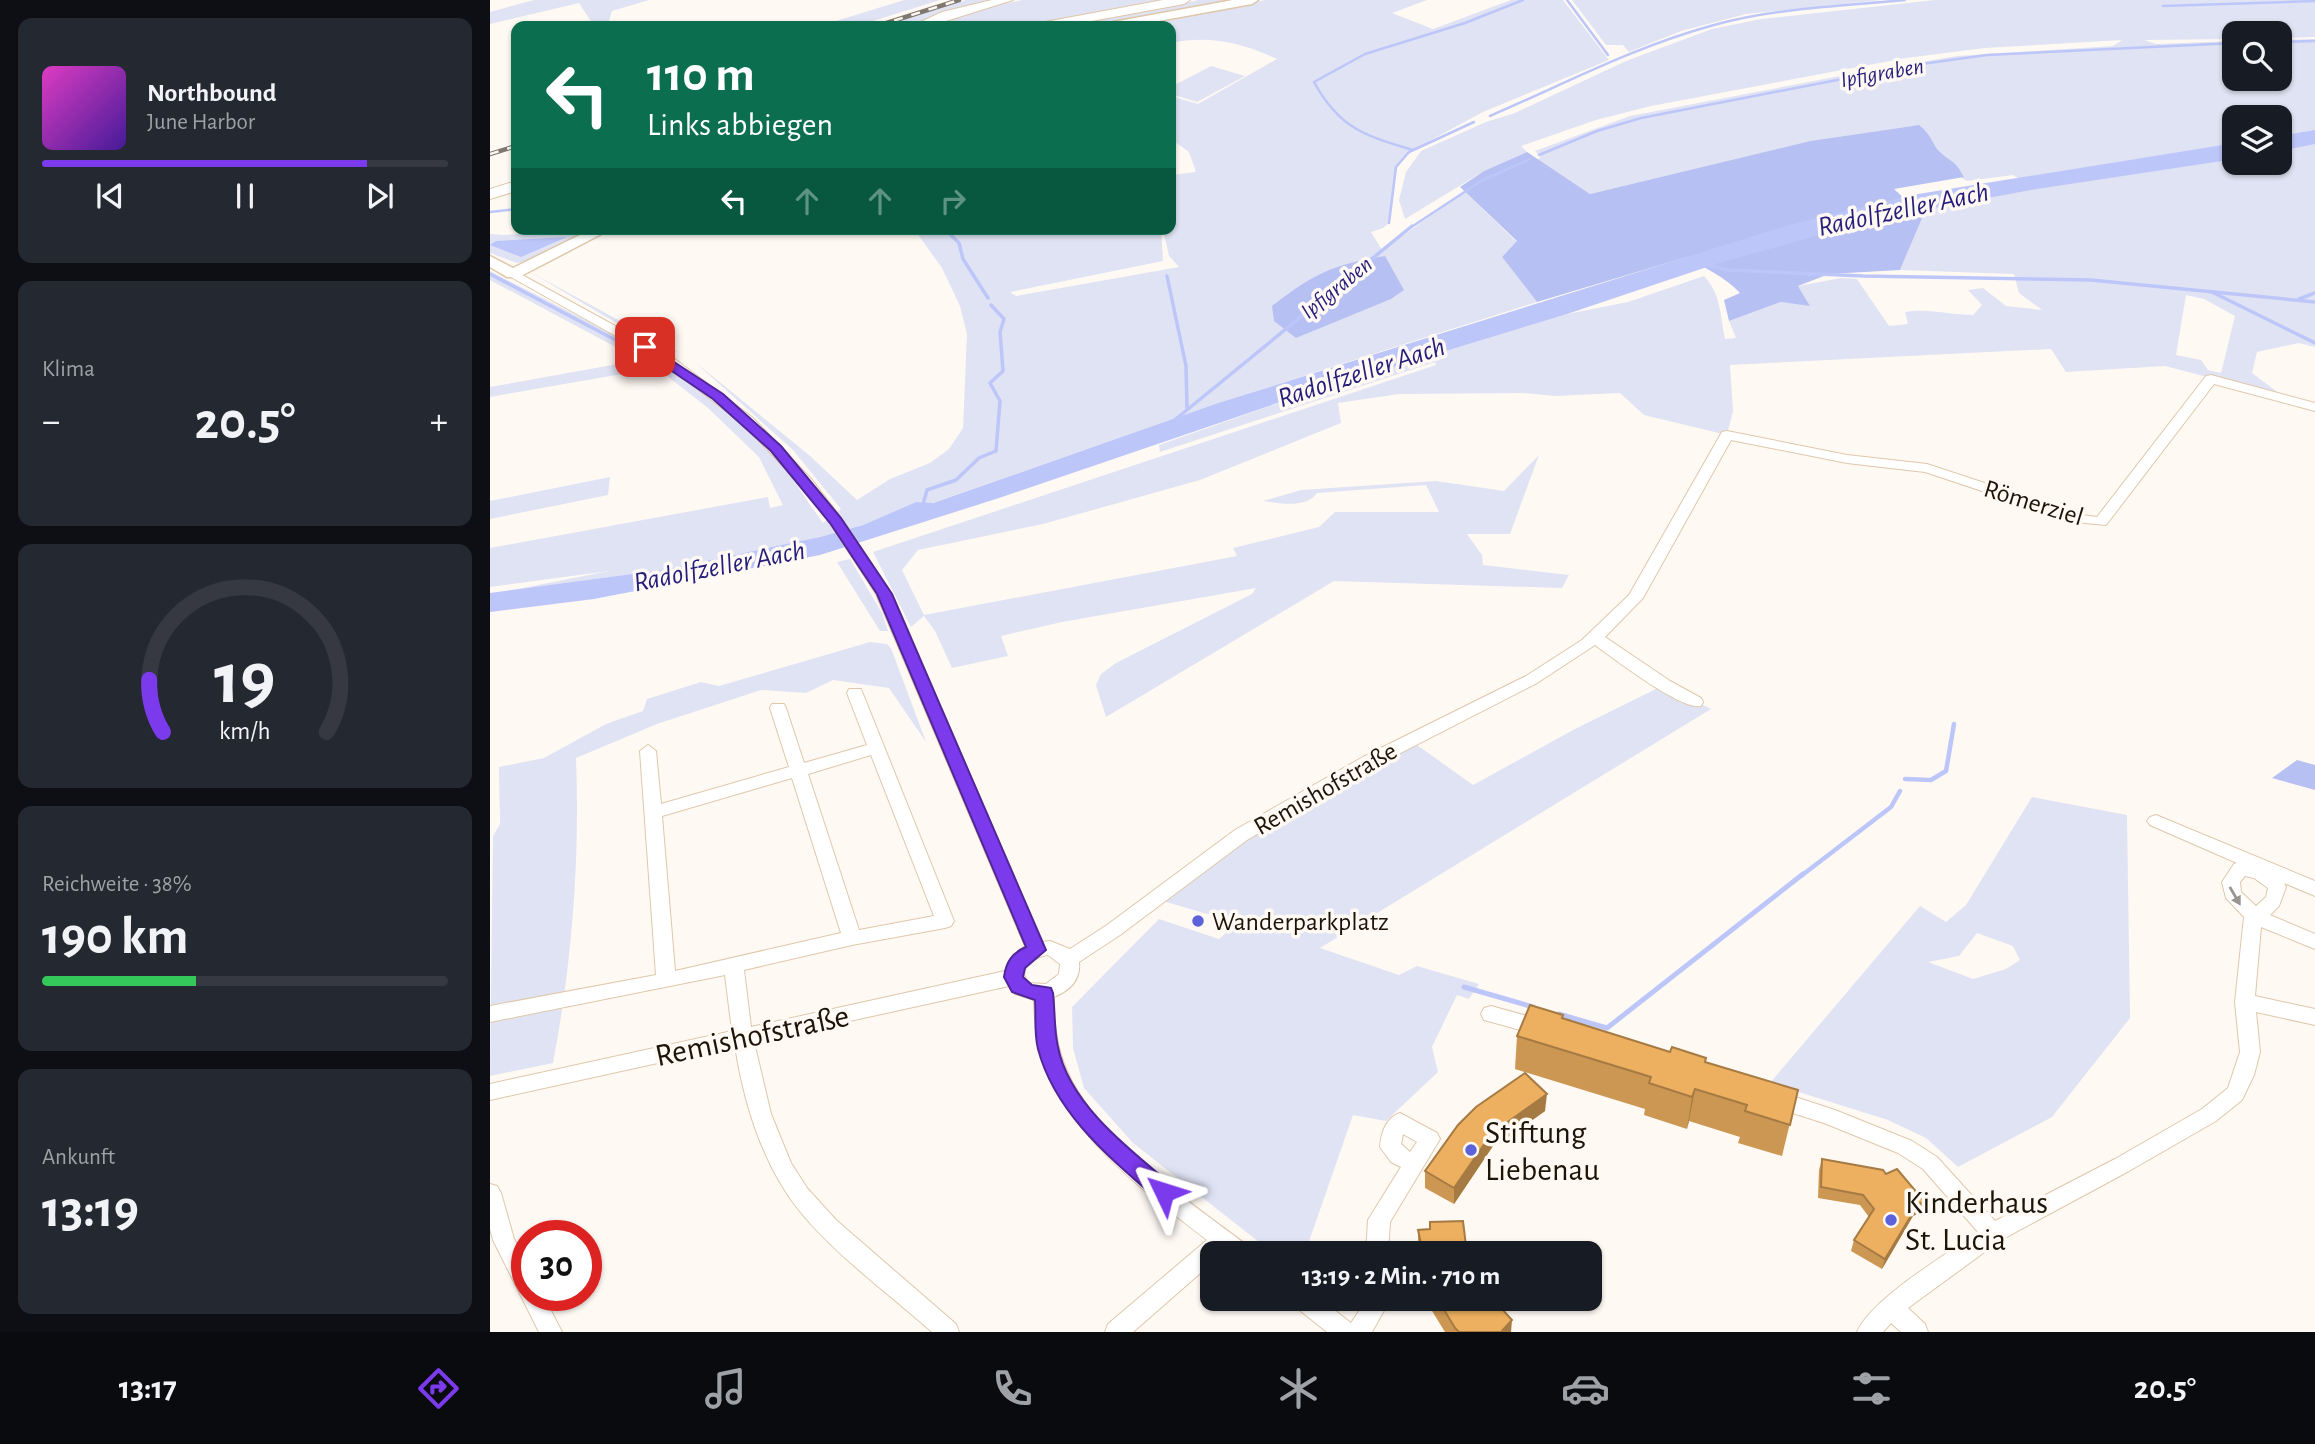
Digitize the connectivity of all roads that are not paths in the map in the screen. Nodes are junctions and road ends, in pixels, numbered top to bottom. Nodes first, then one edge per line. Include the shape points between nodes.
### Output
1 (1007, 0) edge
2 (1184, 0) edge
3 (1252, 0) edge
4 (932, 21) edge
5 (1072, 21) edge
6 (1140, 21) edge
7 (511, 190) edge
8 (490, 196) edge
9 (592, 235) edge
10 (490, 261) edge
11 (513, 274) junction
12 (2315, 407) edge
13 (1727, 435) joint
14 (1594, 637) junction
15 (855, 693) dead end
16 (1695, 702) dead end
17 (778, 708) dead end
18 (876, 748) junction
19 (648, 751) dead end
20 (798, 771) junction
21 (652, 813) junction
22 (2156, 821) dead end
23 (2273, 875) junction
24 (2315, 889) edge
25 (2253, 915) junction
26 (852, 939) junction
27 (2315, 942) edge
28 (1036, 950) junction
29 (1069, 959) junction
30 (734, 967) junction
31 (1014, 977) junction
32 (666, 981) junction
33 (1044, 993) junction
34 (2245, 1002) junction
35 (490, 1014) edge
36 (1491, 1014) dead end
37 (2315, 1017) edge
38 (1563, 1035) edge
39 (741, 1038) junction
40 (490, 1092) edge
41 (1759, 1095) edge
42 (1415, 1164) dead end
43 (490, 1193) edge
44 (1993, 1233) junction
45 (1226, 1241) edge
46 (1378, 1241) edge
47 (511, 1254) edge
48 (1200, 1270) edge
49 (1891, 1307) junction
50 (537, 1311) edge
51 (1318, 1311) edge
52 (1372, 1311) edge
53 (544, 1330) edge
54 (948, 1332) edge
55 (1116, 1332) edge
56 (1345, 1332) edge
57 (1357, 1332) edge
58 (1868, 1332) edge
59 (1917, 1332) edge

1 - 4 main road
2 - 5 main road
3 - 6 street
7 - 8 main road
9 - 11 street
10 - 11 street
11 - 28 street via 668,360 718,396 776,449 836,521 884,594 904,636
12 - 13 street, Römerziel via 2211,379 2101,522 1927,468 1847,459
13 - 14 street, Remishofstraße via 1635,598
14 - 16 street
14 - 29 street, Remishofstraße via 1546,672 1352,770 1224,846 1101,941
15 - 18 street
17 - 20 street
18 - 20 street
18 - 26 street via 945,921
19 - 21 street
20 - 21 street
20 - 26 street
21 - 32 street
22 - 23 street
23 - 24 street
23 - 25 street via 2277,896 2265,911
23 -> 25 street via 2240,869 2231,876 2232,895
25 - 27 street
25 - 34 street
26 - 30 street
28 - 29 street via 1050,948
28 - 31 street via 1015,966
29 - 33 street via 1067,980
30 - 32 street
30 - 39 street
31 - 33 street via 1019,987 1030,993
31 - 39 street, Remishofstraße
32 - 35 street
33 - 45 street via 1048,1048 1070,1100 1114,1148
34 - 37 street
34 - 44 street via 2250,1052 2235,1094 2209,1115 2122,1166
36 - 38 street
39 - 40 street, Remishofstraße
39 - 54 street via 759,1111 800,1195 823,1222
41 - 44 street via 1828,1115 1905,1147 1930,1163
42 - 46 street via 1379,1220
43 - 47 street
44 - 49 street
48 - 55 street
49 - 58 street
49 - 59 street
50 - 53 street
51 - 56 street
52 - 57 street

